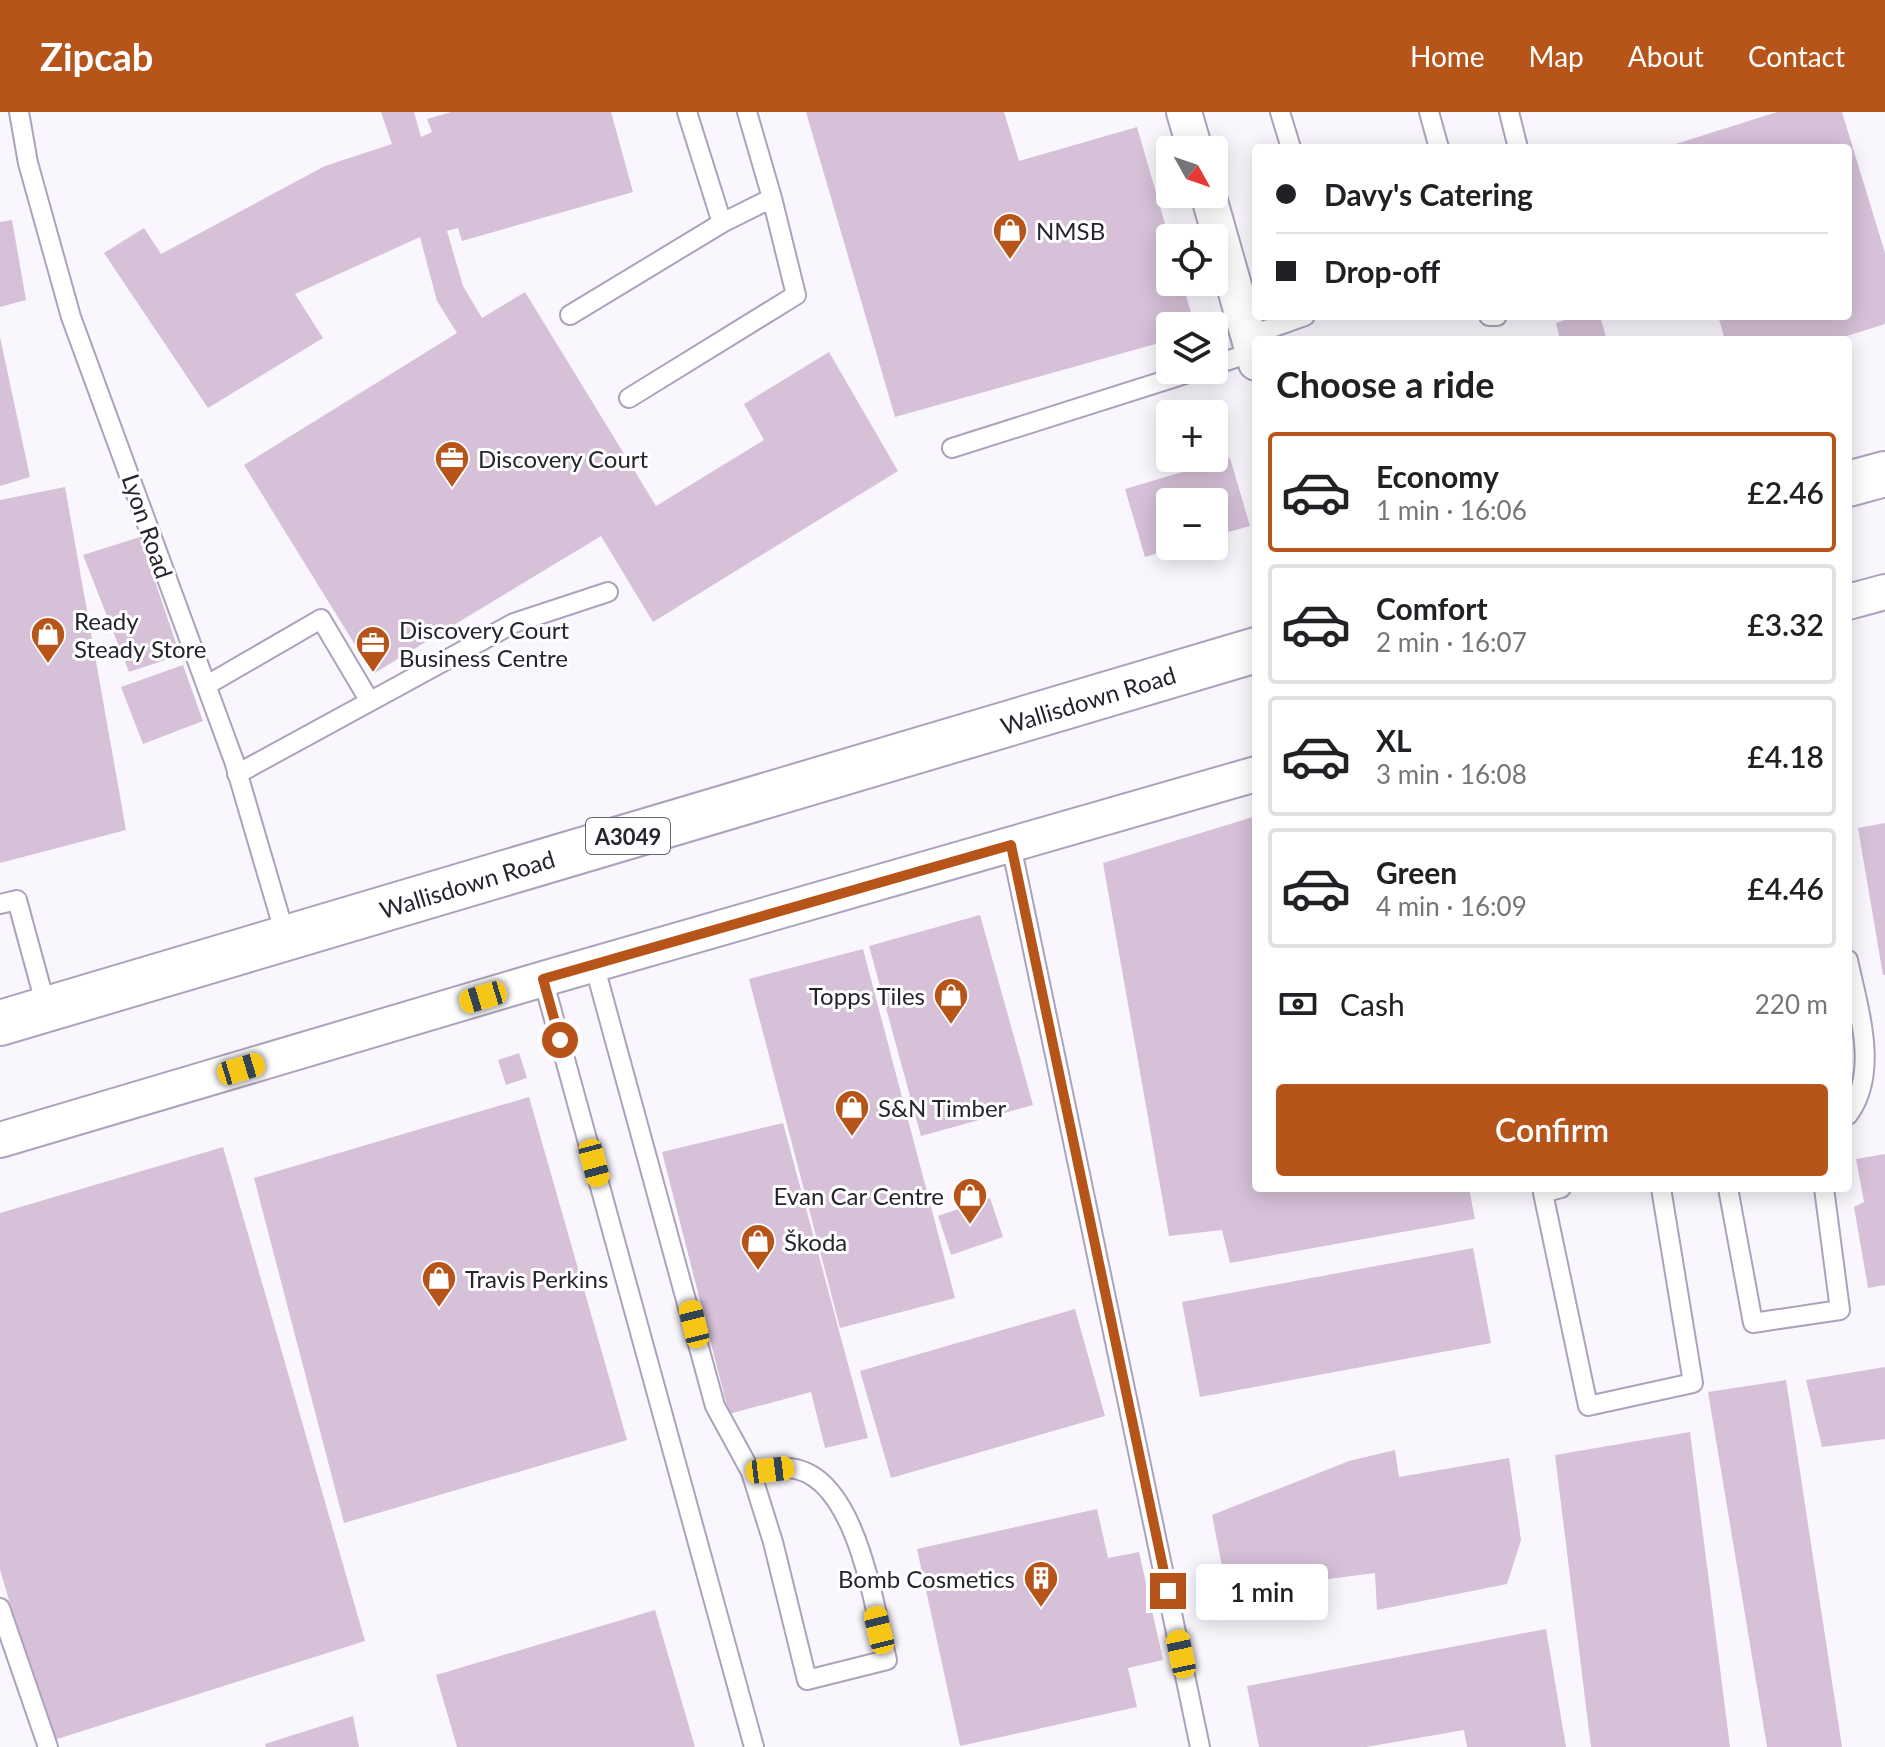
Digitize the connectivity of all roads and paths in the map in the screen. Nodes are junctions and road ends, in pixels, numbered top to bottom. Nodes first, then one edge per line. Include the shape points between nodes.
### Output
1 (19, 112) edge
2 (687, 112) edge
3 (747, 112) edge
4 (1184, 112) edge
5 (1280, 112) edge
6 (1429, 112) edge
7 (1509, 112) edge
8 (1191, 136) edge
9 (1290, 144) edge
10 (1438, 144) edge
11 (1517, 144) edge
12 (772, 198) junction
13 (1212, 208) edge
14 (722, 223) junction
15 (570, 315) dead end
16 (1299, 320) edge
17 (1275, 336) edge
18 (1252, 348) edge
19 (1252, 351) edge
20 (1228, 360) edge
21 (1156, 383) edge
22 (629, 398) dead end
23 (952, 448) dead end
24 (1885, 474) edge
25 (1852, 483) edge
26 (608, 592) dead end
27 (1885, 592) edge
28 (1852, 601) edge
29 (1252, 651) edge
30 (207, 685) junction
31 (369, 700) junction
32 (237, 774) junction
33 (1252, 775) edge
34 (1011, 845) junction
35 (0, 904) edge
36 (286, 938) junction
37 (594, 964) junction
38 (543, 979) junction
39 (1852, 980) edge
40 (47, 1010) junction
41 (0, 1023) edge
42 (1852, 1110) edge
43 (0, 1140) edge
44 (1547, 1192) edge
45 (1662, 1192) edge
46 (1729, 1192) edge
47 (1825, 1192) edge
48 (751, 1472) junction
49 (0, 1608) edge
50 (48, 1747) edge
51 (754, 1747) edge
52 (1200, 1747) edge

1 - 30 lane, Lyon Road via 71,317
2 - 14 lane
3 - 12 lane
4 - 8 street
5 - 9 lane
6 - 10 lane
7 - 11 lane
12 - 14 lane
12 - 22 lane via 796,295
13 - 18 street
14 - 15 lane
16 - 17 lane
19 - 20 lane
21 - 23 lane
24 - 25 main road
26 - 31 lane via 514,623
27 - 28 street
29 - 36 main road, Wallisdown Road / A3049
30 - 31 lane via 321,619
30 - 32 lane, Lyon Road
31 - 32 lane
32 - 36 lane, Lyon Road
33 - 34 street
34 - 37 street
34 - 52 lane
35 - 40 lane via 17,900
36 - 40 main road, Wallisdown Road / A3049
37 - 38 street
37 - 48 lane via 715,1406
38 - 43 street
38 - 51 lane
39 - 42 lane via 1864,1042 1859,1100
40 - 41 main road, Wallisdown Road / A3049
44 - 45 lane via 1588,1406 1693,1383
46 - 47 lane via 1753,1323 1840,1310
48 - 48 lane via 807,1680 887,1660 857,1540 845,1515 810,1474 789,1468
49 - 50 lane

